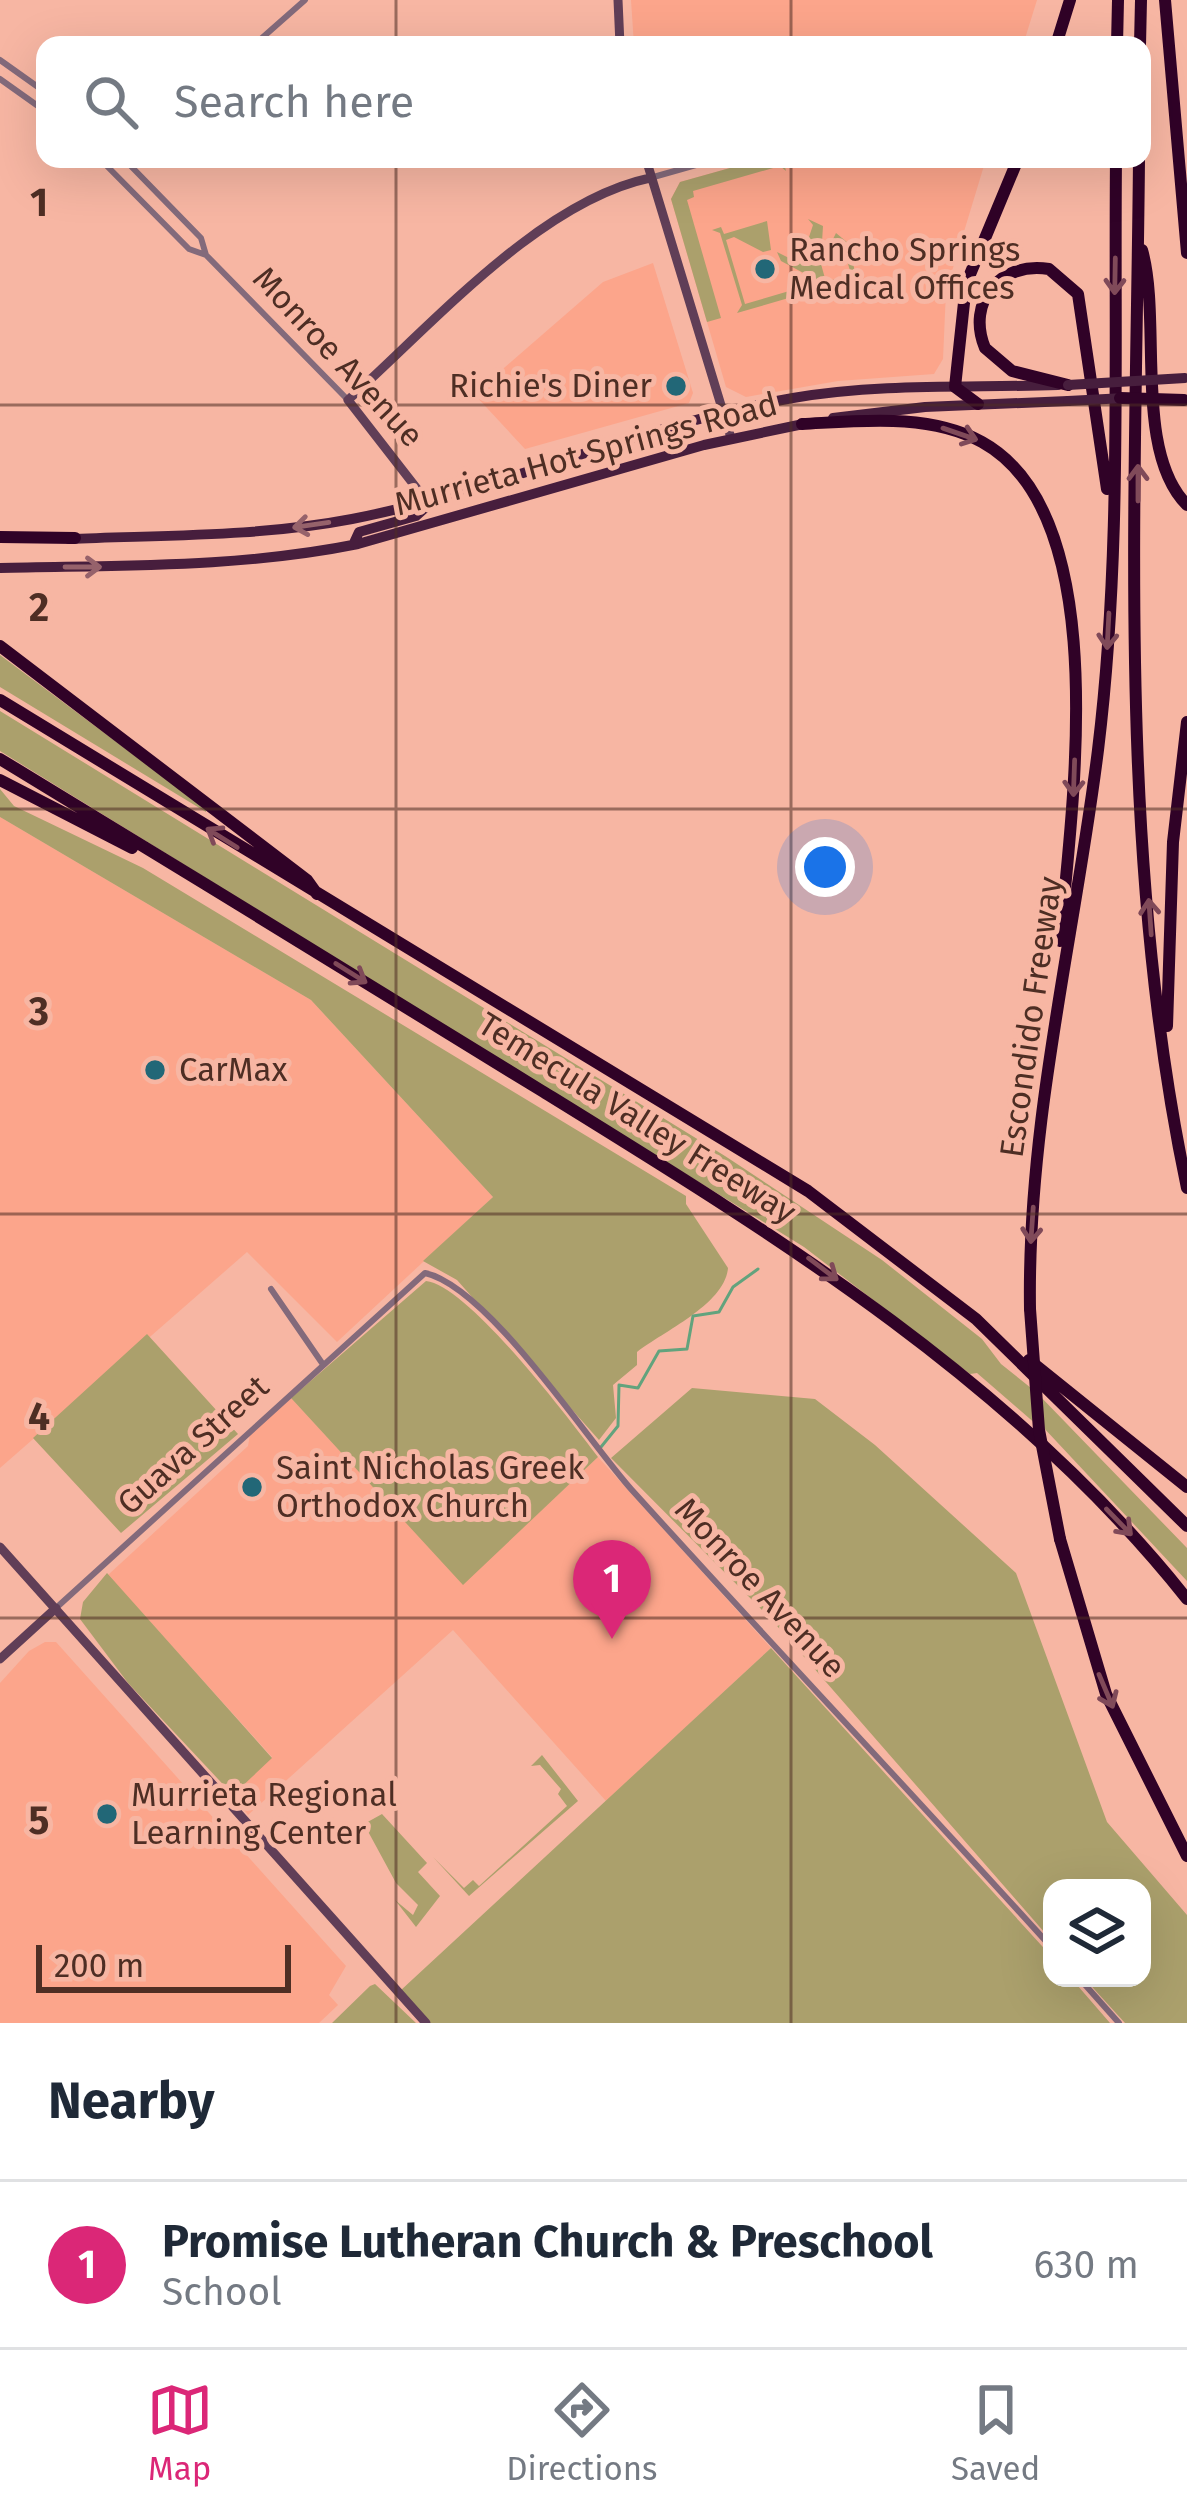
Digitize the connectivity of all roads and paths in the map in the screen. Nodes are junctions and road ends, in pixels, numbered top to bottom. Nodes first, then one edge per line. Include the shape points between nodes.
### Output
1 (304, 0) edge
2 (617, 0) edge
3 (1070, 0) edge
4 (1118, 0) edge
5 (1141, 0) edge
6 (1166, 0) edge
7 (264, 36) edge
8 (619, 36) edge
9 (1059, 36) edge
10 (1117, 36) edge
11 (1140, 36) edge
12 (0, 60) edge
13 (0, 79) edge
14 (36, 86) edge
15 (36, 105) edge
16 (113, 168) edge
17 (133, 168) edge
18 (648, 168) edge
19 (685, 168) edge
20 (1014, 168) edge
21 (1116, 168) edge
22 (1139, 168) edge
23 (110, 170) joint
24 (650, 178) junction
25 (1138, 239) junction
26 (1187, 253) edge
27 (206, 255) junction
28 (1186, 378) edge
29 (1068, 385) junction
30 (955, 387) junction
31 (1185, 397) edge
32 (1120, 398) joint
33 (348, 400) junction
34 (978, 404) junction
35 (723, 413) junction
36 (802, 424) junction
37 (731, 438) junction
38 (425, 499) junction
39 (1187, 505) edge
40 (1112, 514) junction
41 (75, 538) joint
42 (0, 540) edge
43 (353, 545) junction
44 (0, 568) edge
45 (0, 646) edge
46 (0, 700) edge
47 (1187, 722) edge
48 (0, 759) edge
49 (0, 780) edge
50 (322, 900) junction
51 (251, 911) junction
52 (1051, 1046) junction
53 (1165, 1076) junction
54 (1187, 1188) edge
55 (425, 1273) joint
56 (271, 1289) dead end
57 (976, 1319) junction
58 (322, 1364) junction
59 (1187, 1487) edge
60 (1187, 1526) edge
61 (0, 1546) edge
62 (1187, 1599) edge
63 (56, 1608) junction
64 (0, 1659) edge
65 (1187, 1856) edge
66 (1043, 1938) edge
67 (1087, 1987) edge
68 (426, 2023) edge
69 (1119, 2023) edge

1 - 7 street
2 - 8 street
3 - 9 highway
4 - 10 highway
5 - 11 highway
6 - 26 highway
12 - 14 street
13 - 15 street
16 - 23 street
17 - 27 street, Monroe Avenue via 201,238
18 - 24 street
19 - 24 street
20 - 30 highway via 966,284
21 -> 40 highway, Escondido Freeway
22 - 25 highway
23 - 27 street, Monroe Avenue via 188,249
24 - 33 street via 551,220
24 - 35 street
25 - 39 highway via 1148,271 1160,434 1170,480
53 -> 25 highway via 1139,684
27 - 33 street, Monroe Avenue
28 - 29 main road, Murrieta Hot Springs Road, bridge
29 - 30 main road, Murrieta Hot Springs Road
29 - 40 highway via 1005,368 985,348 979,312 1007,274 1049,269 1078,295
30 - 34 highway
30 - 35 main road, Murrieta Hot Springs Road via 856,389
31 - 32 highway, bridge
32 - 34 main road, Murrieta Hot Springs Road, bridge
33 - 38 street, Monroe Avenue
34 - 36 main road, Murrieta Hot Springs Road
35 - 37 street
35 - 38 main road, Murrieta Hot Springs Road
36 - 37 main road, Murrieta Hot Springs Road
36 -> 52 highway via 954,430 1023,475 1053,524 1075,704
37 - 43 main road, Murrieta Hot Springs Road
38 -> 41 main road, Murrieta Hot Springs Road via 228,536
38 - 43 main road via 416,516 359,532
40 -> 52 highway, Escondido Freeway via 1098,749
41 - 42 highway
44 -> 43 main road, Murrieta Hot Springs Road via 235,563
45 - 50 highway via 307,880
50 -> 46 highway, Temecula Valley Freeway
47 - 53 highway via 1173,842
48 - 51 highway, Temecula Valley Freeway
49 - 51 highway
50 - 57 highway, Temecula Valley Freeway via 808,1191
51 -> 62 highway, Temecula Valley Freeway via 794,1247 1070,1470
52 -> 65 highway, Escondido Freeway, bridge via 1036,1158 1030,1309 1039,1430 1060,1539 1106,1694
53 - 54 highway
55 - 58 street, Guava Street
55 - 66 street, Monroe Avenue via 446,1278 530,1362 628,1485
56 - 58 street
57 - 59 highway
57 - 60 highway, Temecula Valley Freeway
58 - 63 street, Guava Street
61 - 63 street
63 - 64 street, Guava Street
63 - 68 street
67 - 69 street

